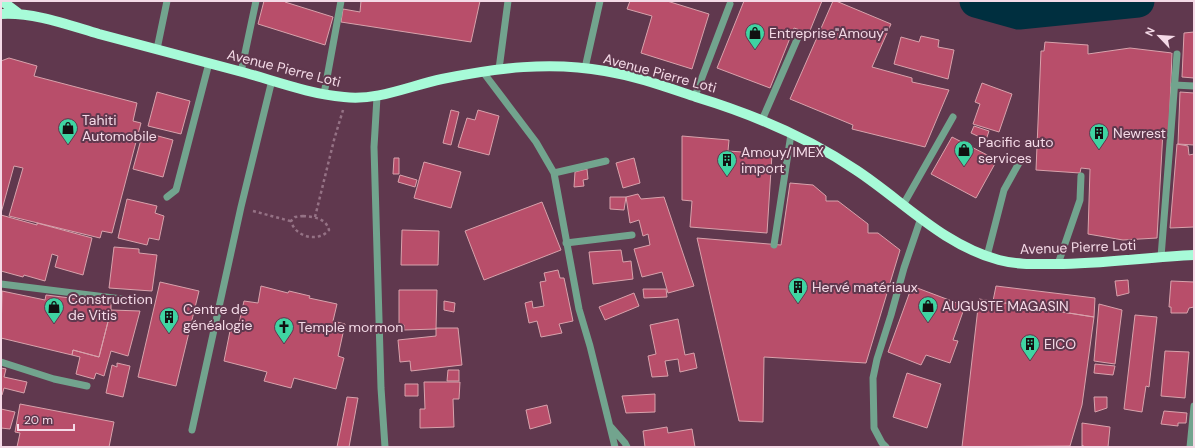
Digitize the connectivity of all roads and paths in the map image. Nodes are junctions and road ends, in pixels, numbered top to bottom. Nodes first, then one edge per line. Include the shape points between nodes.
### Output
1 (2, 1) edge
2 (167, 1) edge
3 (256, 1) edge
4 (341, 1) edge
5 (508, 1) edge
6 (600, 1) edge
7 (730, 4) dead end
8 (18, 13) junction
9 (1, 14) edge
10 (799, 35) dead end
11 (157, 49) junction
12 (1176, 54) dead end
13 (209, 63) junction
14 (585, 68) junction
15 (499, 69) junction
16 (241, 72) junction
17 (483, 72) junction
18 (272, 80) junction
19 (1174, 85) junction
20 (1194, 86) edge
21 (390, 93) junction
22 (324, 94) junction
23 (695, 96) junction
24 (346, 98) junction
25 (953, 117) dead end
26 (762, 120) junction
27 (791, 134) junction
28 (606, 161) dead end
29 (1018, 163) dead end
30 (554, 173) junction
31 (1081, 176) dead end
32 (167, 197) dead end
33 (903, 205) junction
34 (241, 207) junction
35 (315, 217) junction
36 (921, 218) junction
37 (291, 221) junction
38 (632, 234) dead end
39 (566, 243) junction
40 (774, 245) dead end
41 (1194, 255) edge
42 (987, 256) junction
43 (1161, 257) junction
44 (1058, 264) junction
45 (1, 284) edge
46 (138, 301) dead end
47 (1, 362) edge
48 (87, 386) dead end
49 (1194, 406) edge
50 (610, 426) junction
51 (192, 430) dead end
52 (385, 447) edge
53 (615, 447) edge
54 (627, 447) edge
55 (886, 447) edge
56 (1190, 447) edge

1 - 8 main road, Avenue Pierre Loti
2 - 11 street
3 - 16 street
4 - 22 street
5 - 15 street
6 - 14 street
7 - 23 street
8 - 9 main road, Avenue Pierre Loti
8 - 11 main road, Avenue Pierre Loti
10 - 26 street
11 - 13 main road, Avenue Pierre Loti
12 - 19 street
13 - 16 main road, Avenue Pierre Loti
13 - 32 street via 176,190
14 - 15 main road, Avenue Pierre Loti via 551,65
14 - 23 main road, Avenue Pierre Loti via 634,78
15 - 17 main road, Avenue Pierre Loti
16 - 18 main road, Avenue Pierre Loti
17 - 21 main road, Avenue Pierre Loti via 440,79
17 - 30 street via 536,142
18 - 22 main road, Avenue Pierre Loti
18 - 34 street
19 - 20 street
19 - 43 street
21 - 24 main road, Avenue Pierre Loti via 377,97
21 - 52 street via 377,97 374,147
22 - 24 main road, Avenue Pierre Loti
23 - 26 main road, Avenue Pierre Loti
24 - 35 path
25 - 33 street
26 - 27 main road, Avenue Pierre Loti
27 - 33 main road, Avenue Pierre Loti via 858,171
27 - 40 street
28 - 30 street
29 - 42 street via 1004,190
30 - 39 street
31 - 44 street via 1080,200
33 - 36 main road, Avenue Pierre Loti
34 - 37 path
34 - 51 street
35 - 37 path via 295,217
35 - 37 path via 328,224 329,230 320,237 296,231
36 - 42 main road, Avenue Pierre Loti via 959,243
36 - 55 street via 876,359 873,378 874,428
38 - 39 street
39 - 50 street via 579,309
41 - 43 main road, Avenue Pierre Loti
42 - 44 main road, Avenue Pierre Loti via 1016,263
43 - 44 main road, Avenue Pierre Loti
45 - 46 street
47 - 48 street via 54,379
49 - 56 street
50 - 53 street
50 - 54 street

